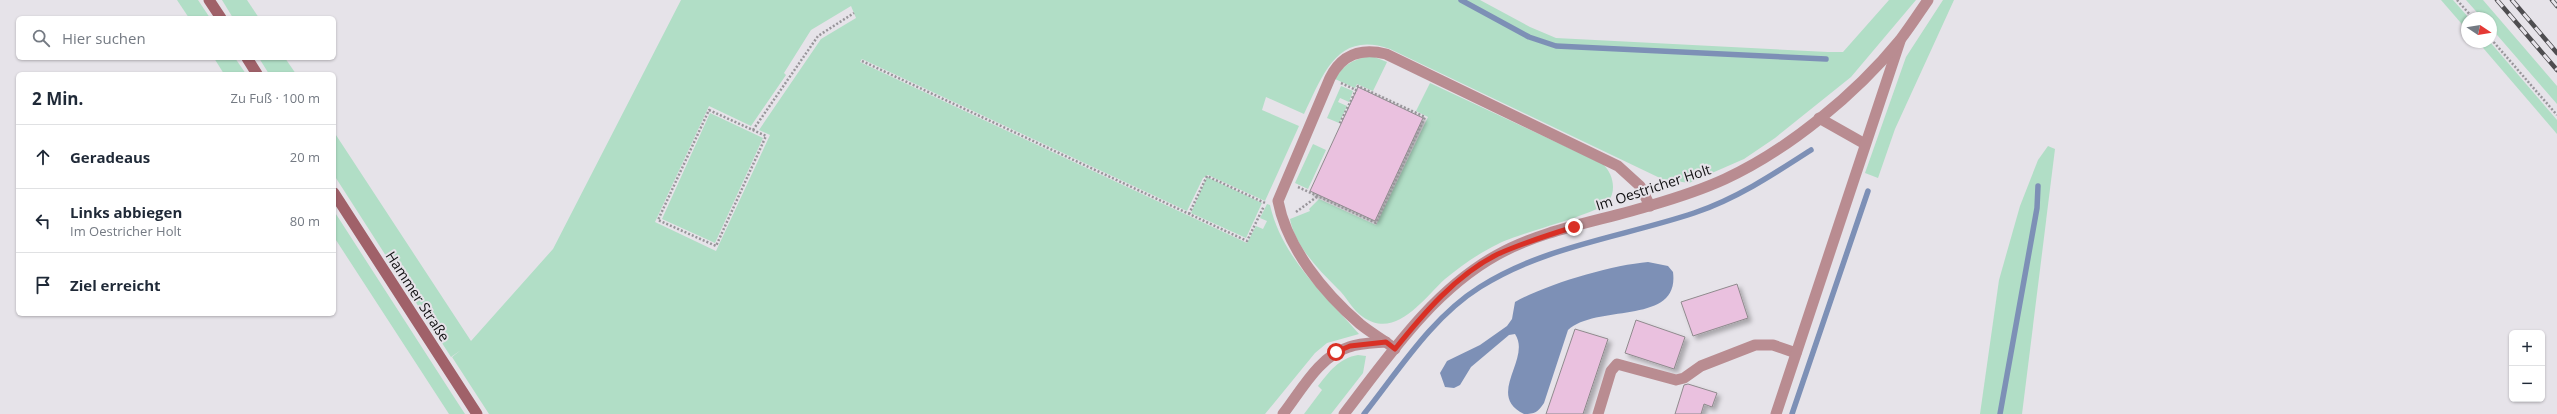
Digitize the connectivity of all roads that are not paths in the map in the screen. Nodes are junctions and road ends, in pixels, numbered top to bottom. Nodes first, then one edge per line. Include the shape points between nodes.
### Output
1 (209, 0) edge
2 (1928, 0) edge
3 (220, 16) edge
4 (1900, 40) junction
5 (248, 60) edge
6 (256, 72) edge
7 (1819, 118) junction
8 (1865, 144) junction
9 (336, 197) edge
10 (1650, 206) junction
11 (1390, 345) junction
12 (1796, 354) junction
13 (477, 414) edge
14 (1283, 414) edge
15 (1344, 414) edge
16 (1598, 414) edge
17 (1776, 414) edge

1 - 3 main road
2 - 4 street, Im Oestricher Holt
4 - 7 street, Im Oestricher Holt via 1862,80
4 - 8 street
5 - 6 main road
7 - 8 street
7 - 10 street, Im Oestricher Holt via 1760,160 1726,179
8 - 12 street
9 - 13 main road, Hammer Straße
10 - 11 street, Im Oestricher Holt via 1527,242 1497,255 1443,296
10 - 11 street via 1640,186 1618,166 1386,54 1373,51 1357,52 1345,58 1335,68 1278,201 1289,238 1312,272 1360,324
11 - 14 street via 1350,346 1336,352 1325,361
11 - 15 street, Im Oestricher Holt
12 - 16 street via 1773,346 1755,345 1701,366 1684,378 1676,380 1617,364 1610,371
12 - 17 street

